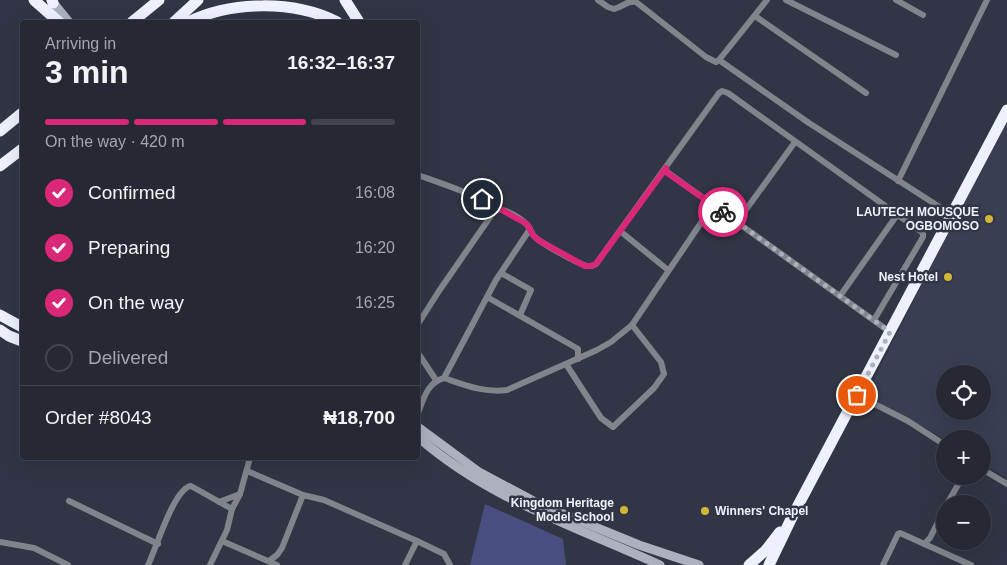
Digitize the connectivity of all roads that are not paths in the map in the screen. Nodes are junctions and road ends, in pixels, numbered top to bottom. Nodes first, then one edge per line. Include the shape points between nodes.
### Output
1 (34, 0) edge
2 (41, 0) edge
3 (151, 0) edge
4 (159, 0) edge
5 (198, 0) edge
6 (344, 0) edge
7 (598, 0) edge
8 (767, 0) edge
9 (786, 0) edge
10 (896, 0) edge
11 (987, 0) edge
12 (52, 1) edge
13 (923, 15) dead end
14 (754, 16) junction
15 (57, 20) edge
16 (57, 20) edge
17 (68, 20) edge
18 (135, 20) edge
19 (176, 20) edge
20 (193, 20) edge
21 (334, 20) edge
22 (358, 20) edge
23 (896, 56) dead end
24 (720, 60) junction
25 (866, 93) dead end
26 (1007, 110) edge
27 (20, 116) edge
28 (12, 122) junction
29 (0, 127) edge
30 (0, 132) edge
31 (795, 142) junction
32 (19, 152) edge
33 (0, 166) edge
34 (666, 168) junction
35 (0, 171) edge
36 (420, 176) edge
37 (898, 181) junction
38 (713, 205) junction
39 (500, 209) junction
40 (897, 215) junction
41 (952, 215) junction
42 (736, 222) junction
43 (530, 229) junction
44 (620, 231) junction
45 (668, 270) junction
46 (501, 273) junction
47 (840, 296) junction
48 (487, 297) junction
49 (0, 315) edge
50 (520, 315) junction
51 (874, 320) junction
52 (420, 321) edge
53 (20, 326) edge
54 (632, 326) junction
55 (0, 330) edge
56 (890, 332) junction
57 (20, 340) edge
58 (420, 356) edge
59 (578, 359) junction
60 (566, 364) junction
61 (444, 378) junction
62 (436, 380) junction
63 (857, 395) junction
64 (420, 408) edge
65 (420, 429) edge
66 (420, 439) edge
67 (936, 439) edge
68 (250, 460) edge
69 (247, 471) junction
70 (991, 474) edge
71 (1007, 484) edge
72 (502, 490) junction
73 (240, 494) junction
74 (304, 495) junction
75 (69, 501) dead end
76 (219, 502) junction
77 (232, 509) junction
78 (792, 515) junction
79 (558, 516) junction
80 (936, 526) edge
81 (222, 541) junction
82 (417, 541) junction
83 (0, 542) edge
84 (158, 544) junction
85 (924, 544) junction
86 (269, 561) junction
87 (958, 562) edge
88 (68, 565) edge
89 (148, 565) edge
90 (210, 565) edge
91 (277, 565) edge
92 (405, 565) edge
93 (450, 565) edge
94 (660, 565) edge
95 (699, 565) edge
96 (749, 565) edge
97 (769, 565) edge
98 (883, 565) edge
99 (971, 565) edge

1 - 15 highway
2 - 16 street
3 - 18 highway
4 - 18 highway
5 - 19 highway
6 - 22 highway
7 - 24 street via 614,9 627,2 636,2 713,62
8 - 14 street
9 - 23 street
10 - 13 street
11 - 37 street
12 - 17 street
14 - 24 street
14 - 25 street
20 - 21 highway via 227,7 262,2 309,8
24 - 37 street
26 - 41 highway
27 - 28 highway
28 - 29 highway
28 - 30 highway
31 - 34 street via 728,93 722,92
31 - 40 street
31 - 42 street
32 - 33 highway
32 - 35 highway
34 - 38 street via 666,172
34 - 44 street
36 - 39 street
37 - 41 street
38 - 42 street
38 - 45 street
39 - 43 street
39 - 52 street via 495,210
40 - 47 street
40 - 51 street via 920,230 923,237
41 - 56 highway
42 - 47 street
43 - 44 street via 538,240 591,266 596,264
43 - 46 street
44 - 45 street
45 - 54 street
46 - 48 street
46 - 50 street via 531,290
47 - 51 street
48 - 50 street
48 - 61 street
49 - 53 highway
50 - 59 street via 578,349
51 - 56 street
54 - 59 street via 611,342
54 - 60 street via 661,362 664,374 654,388 612,427 601,418
55 - 57 highway
56 - 63 highway
58 - 62 street
59 - 60 street
60 - 61 street via 518,386 496,392
61 - 62 street
62 - 64 street via 429,387
63 - 67 street via 908,420
63 - 78 highway
65 - 72 street
66 - 72 street via 462,471
68 - 69 street
69 - 73 street
69 - 74 street
70 - 71 street
72 - 79 street
73 - 76 street
73 - 77 street
74 - 82 street via 324,500
74 - 86 street via 282,548
75 - 84 street
76 - 77 street
76 - 84 street via 192,486 187,487 179,495
77 - 81 street
78 - 96 highway via 766,550
78 - 97 highway
79 - 94 street
79 - 95 street
80 - 85 street
81 - 86 street
81 - 90 street
82 - 92 street
82 - 93 street via 444,554
83 - 88 street via 34,548
84 - 89 street
85 - 87 street
85 - 98 street via 898,534
86 - 91 street
87 - 99 street

